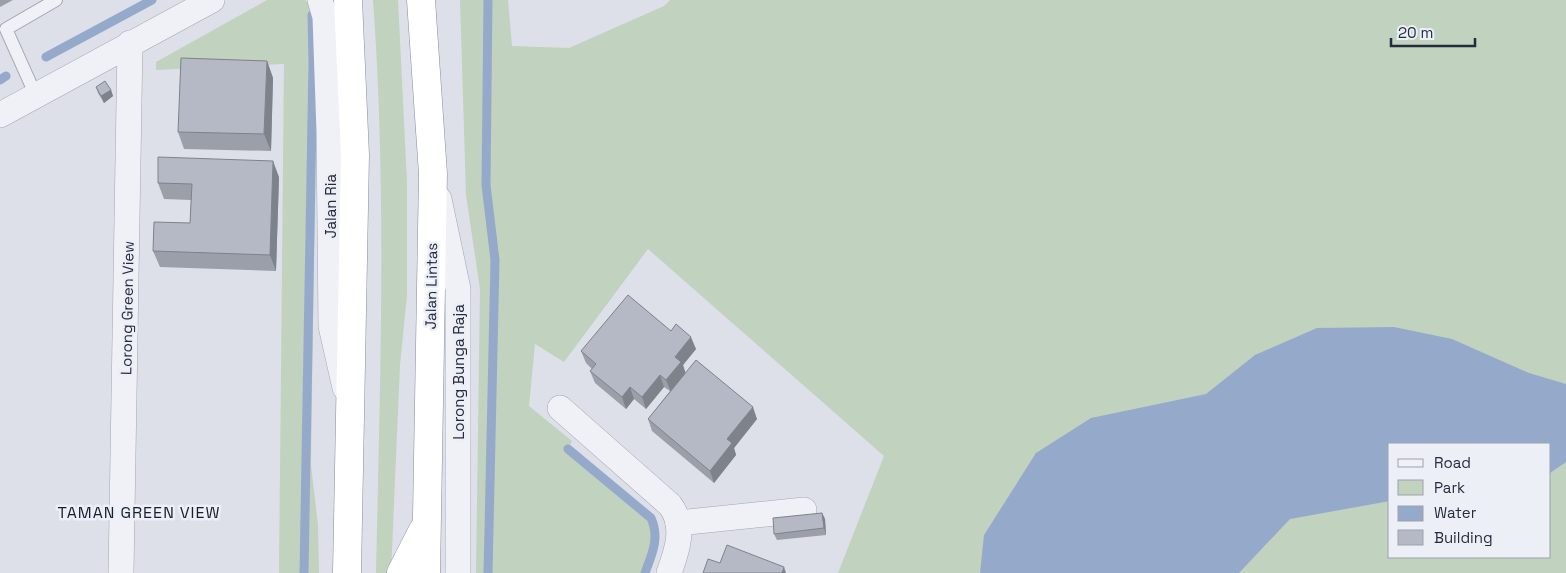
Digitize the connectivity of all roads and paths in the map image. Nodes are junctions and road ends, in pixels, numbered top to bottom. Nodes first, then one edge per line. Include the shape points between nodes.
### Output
1 (56, 0) edge
2 (212, 0) edge
3 (320, 0) edge
4 (348, 0) edge
5 (421, 0) edge
6 (3, 30) edge
7 (130, 43) junction
8 (36, 96) junction
9 (0, 115) edge
10 (433, 174) junction
11 (560, 408) dead end
12 (350, 410) junction
13 (804, 510) dead end
14 (678, 523) junction
15 (426, 524) junction
16 (121, 573) edge
17 (348, 573) edge
18 (401, 573) edge
19 (426, 573) edge
20 (458, 573) edge
21 (668, 573) edge

1 - 6 lane
2 - 7 street
3 - 12 street, Jalan Ria via 325,18 329,132 331,326
4 - 12 highway via 354,154
5 - 10 highway, Jalan Lintas
6 - 8 lane
7 - 8 street
7 - 16 street, Lorong Green View
8 - 9 street
10 - 15 highway, Jalan Lintas
10 - 20 street, Lorong Bunga Raja via 458,288
11 - 14 street via 670,505
12 - 17 highway
13 - 14 street
14 - 21 street via 676,554
15 - 18 highway
15 - 19 highway, Jalan Lintas

